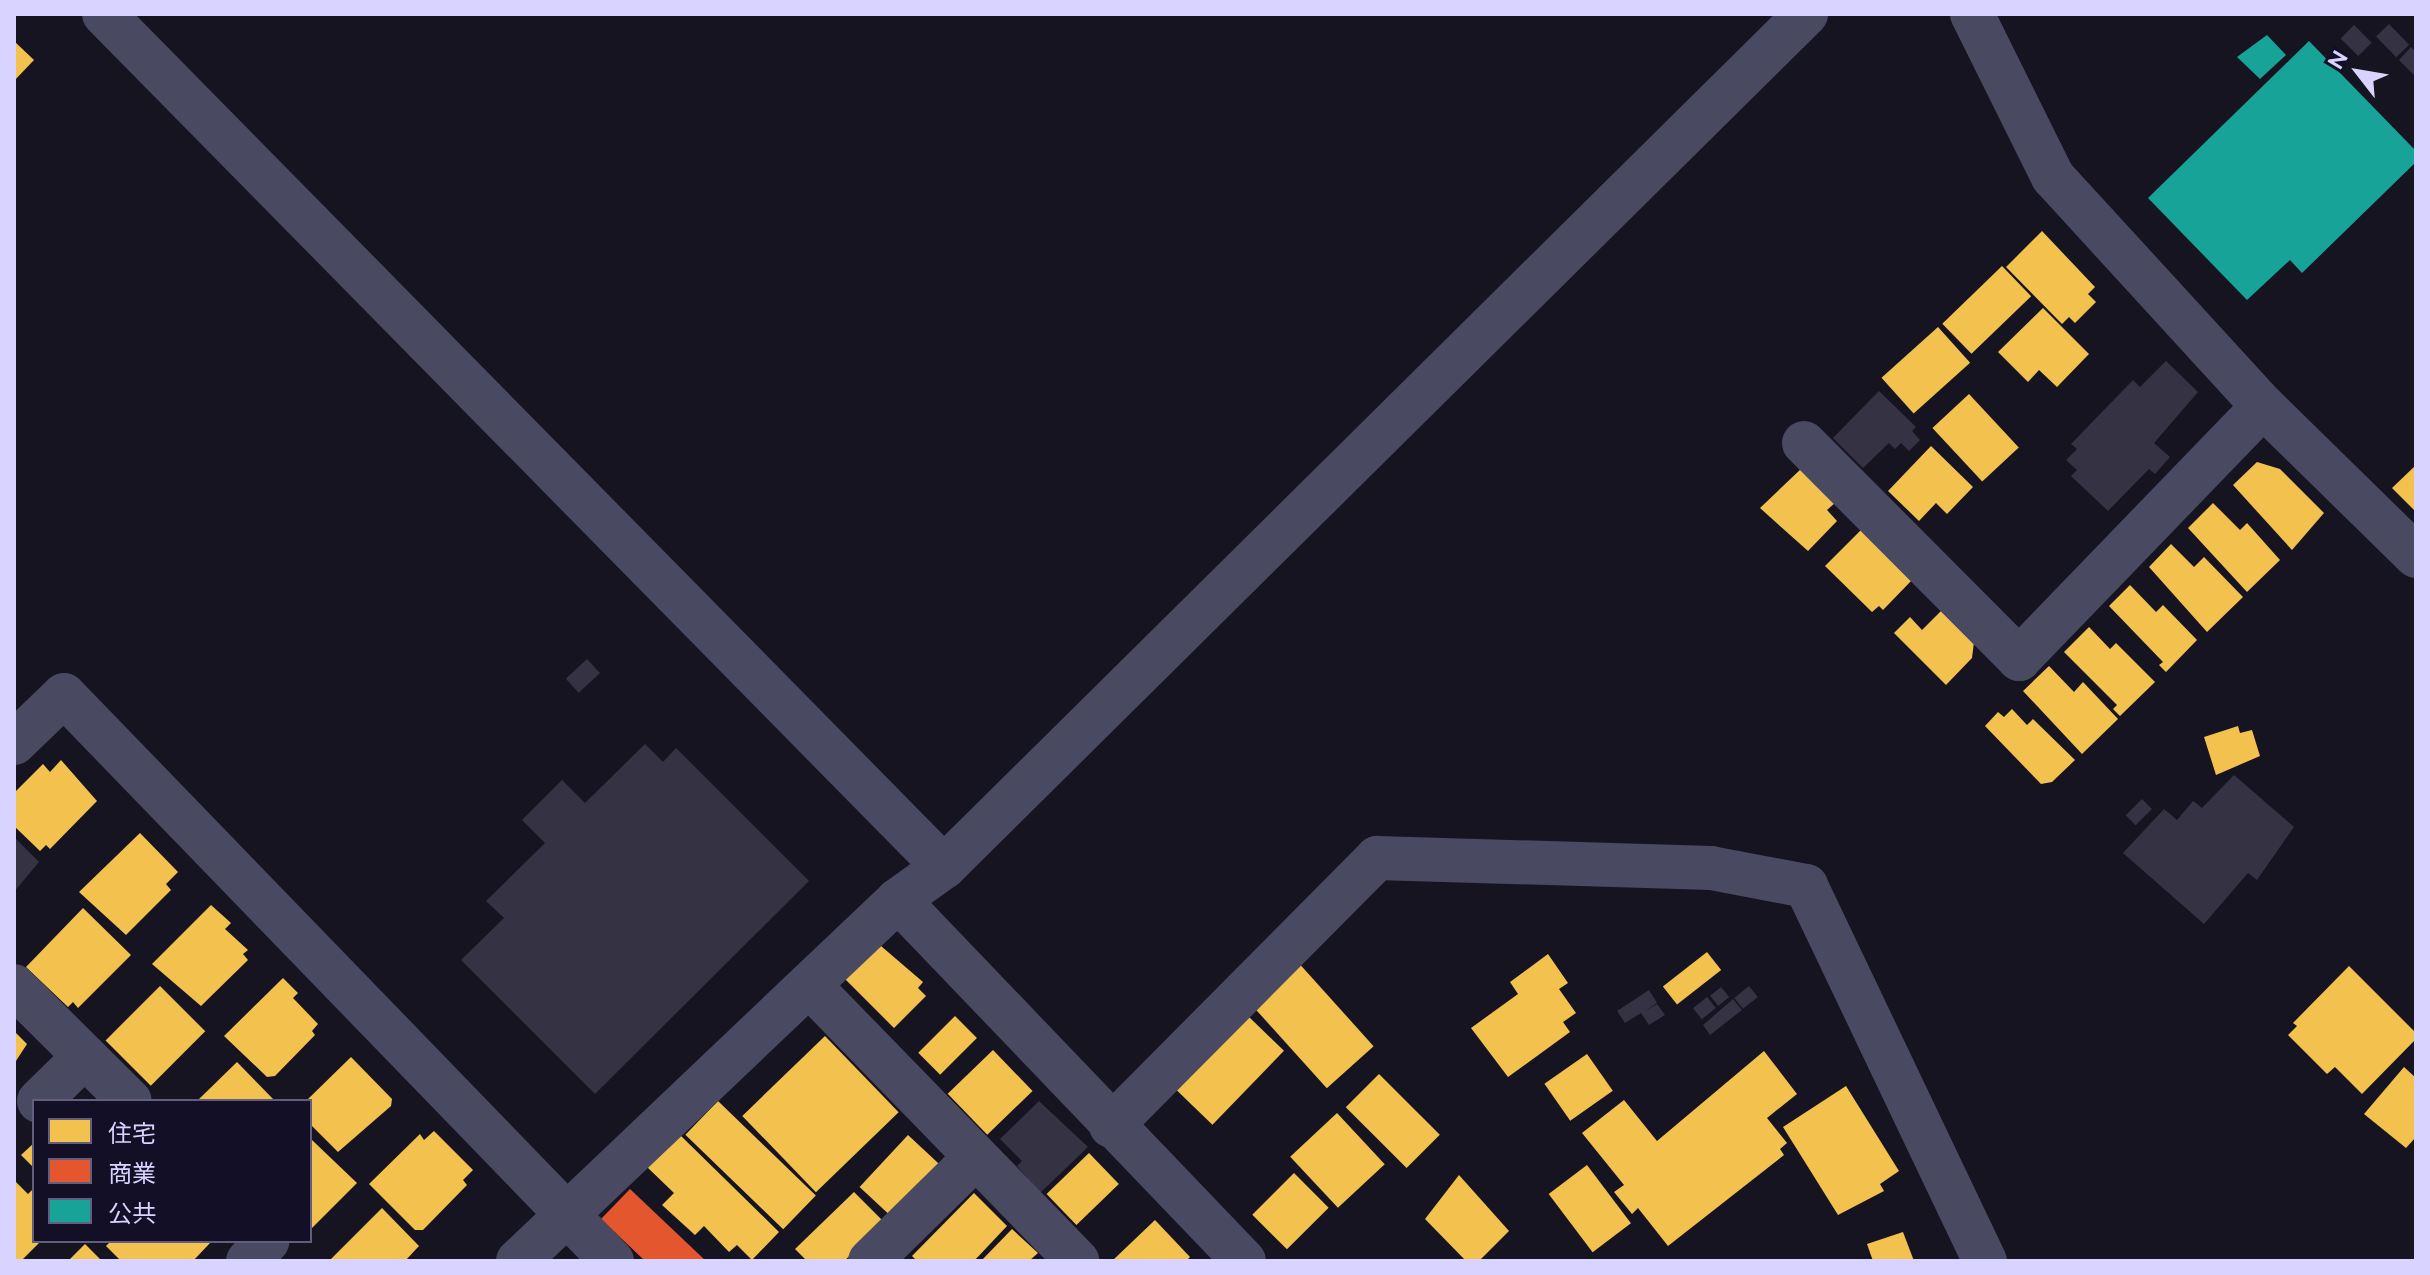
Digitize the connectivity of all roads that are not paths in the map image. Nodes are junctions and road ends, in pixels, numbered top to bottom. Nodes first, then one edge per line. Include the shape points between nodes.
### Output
1 (104, 14) edge
2 (1806, 14) edge
3 (1972, 14) edge
4 (2263, 406) junction
5 (1804, 443) dead end
6 (2416, 556) edge
7 (14, 743) edge
8 (944, 867) junction
9 (898, 900) junction
10 (809, 985) junction
11 (14, 986) edge
12 (85, 1056) junction
13 (41, 1099) edge
14 (128, 1099) edge
15 (32, 1108) edge
16 (14, 1126) edge
17 (1111, 1126) junction
18 (976, 1157) junction
19 (567, 1214) junction
20 (265, 1243) edge
21 (248, 1261) edge
22 (518, 1261) edge
23 (612, 1261) edge
24 (870, 1261) edge
25 (1077, 1261) edge
26 (1244, 1261) edge
27 (1985, 1261) edge

1 - 8 street
2 - 8 street
3 - 4 street via 2053,177
4 - 5 street via 2019,659
4 - 6 street
7 - 19 street via 64,695
8 - 9 street
9 - 10 street
9 - 17 street
10 - 18 street
10 - 19 street
11 - 12 street
12 - 13 street
12 - 14 street
15 - 16 street
17 - 26 street
17 - 27 street via 1377,858 1711,868 1806,886
18 - 24 street
18 - 25 street
19 - 22 street
19 - 23 street
20 - 21 street

